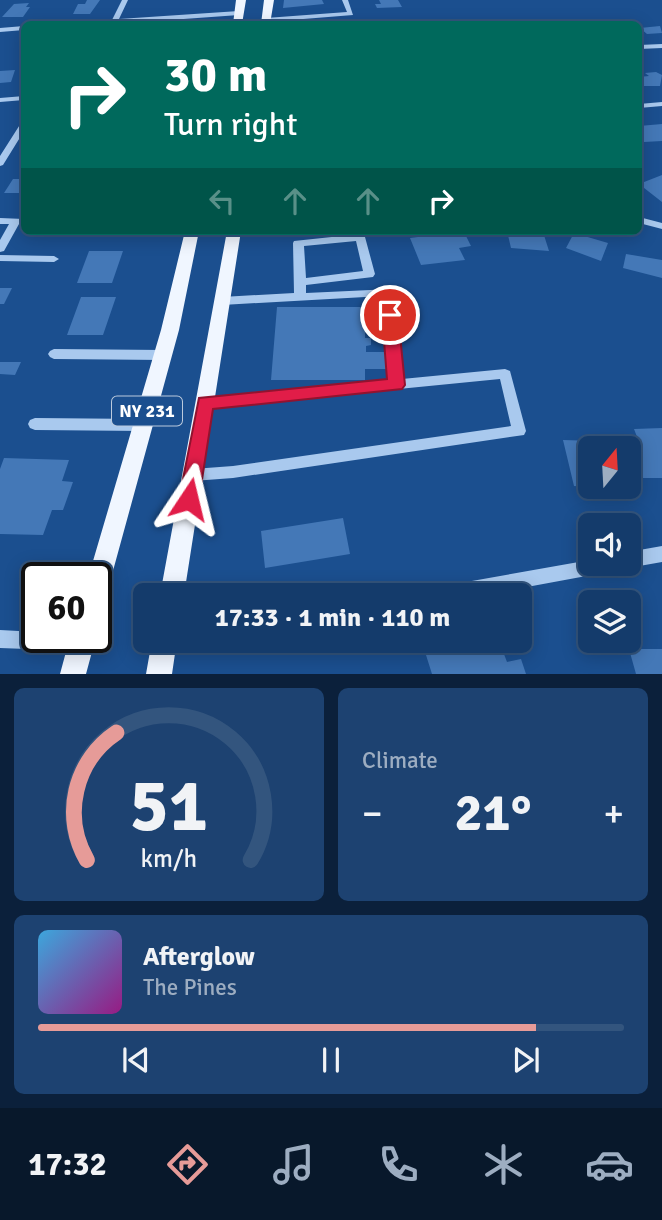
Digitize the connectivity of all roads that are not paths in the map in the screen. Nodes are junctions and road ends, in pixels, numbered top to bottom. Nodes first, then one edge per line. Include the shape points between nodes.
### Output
1 (125, 0) edge
2 (241, 0) edge
3 (269, 0) edge
4 (345, 0) edge
5 (239, 13) junction
6 (114, 21) edge
7 (128, 21) edge
8 (238, 21) edge
9 (266, 21) edge
10 (277, 21) edge
11 (21, 28) edge
12 (0, 30) edge
13 (662, 46) edge
14 (642, 47) edge
15 (21, 98) edge
16 (0, 100) edge
17 (662, 104) edge
18 (642, 106) edge
19 (21, 130) edge
20 (0, 163) edge
21 (0, 220) edge
22 (20, 221) edge
23 (642, 221) edge
24 (662, 226) edge
25 (191, 235) edge
26 (233, 235) edge
27 (341, 235) edge
28 (0, 249) edge
29 (0, 258) edge
30 (54, 259) dead end
31 (301, 282) junction
32 (300, 296) junction
33 (222, 300) junction
34 (54, 354) dead end
35 (163, 355) junction
36 (396, 385) junction
37 (205, 403) junction
38 (35, 424) dead end
39 (143, 425) junction
40 (193, 475) junction
41 (662, 554) edge
42 (641, 558) edge
43 (104, 562) edge
44 (578, 569) edge
45 (174, 583) edge
46 (504, 583) edge
47 (0, 639) edge
48 (21, 639) edge
49 (79, 653) edge
50 (162, 653) edge
51 (73, 674) edge
52 (159, 674) edge

1 - 6 street
2 - 5 main road
3 - 9 main road
4 - 10 street via 351,14
5 - 7 street
5 - 8 main road
11 - 12 street
13 - 14 street
15 - 16 street
17 - 18 street
19 - 20 street
21 - 22 street
22 - 28 street
23 - 24 street
25 - 35 main road, NY 231
26 - 33 main road, NY 231
27 - 31 street via 298,243
27 - 31 street via 360,237 369,274
29 - 30 street
31 - 32 street
32 - 33 street
32 - 36 street via 388,292
33 - 37 main road, NY 231
34 - 35 street
35 - 39 main road, NY 231
36 - 37 street
36 - 40 street via 505,374 519,431
37 - 40 main road, NY 231
38 - 39 street
39 - 43 main road, NY 231
40 - 45 main road, NY 231
41 - 42 street
44 - 46 street
47 - 48 street
49 - 51 main road
50 - 52 main road

